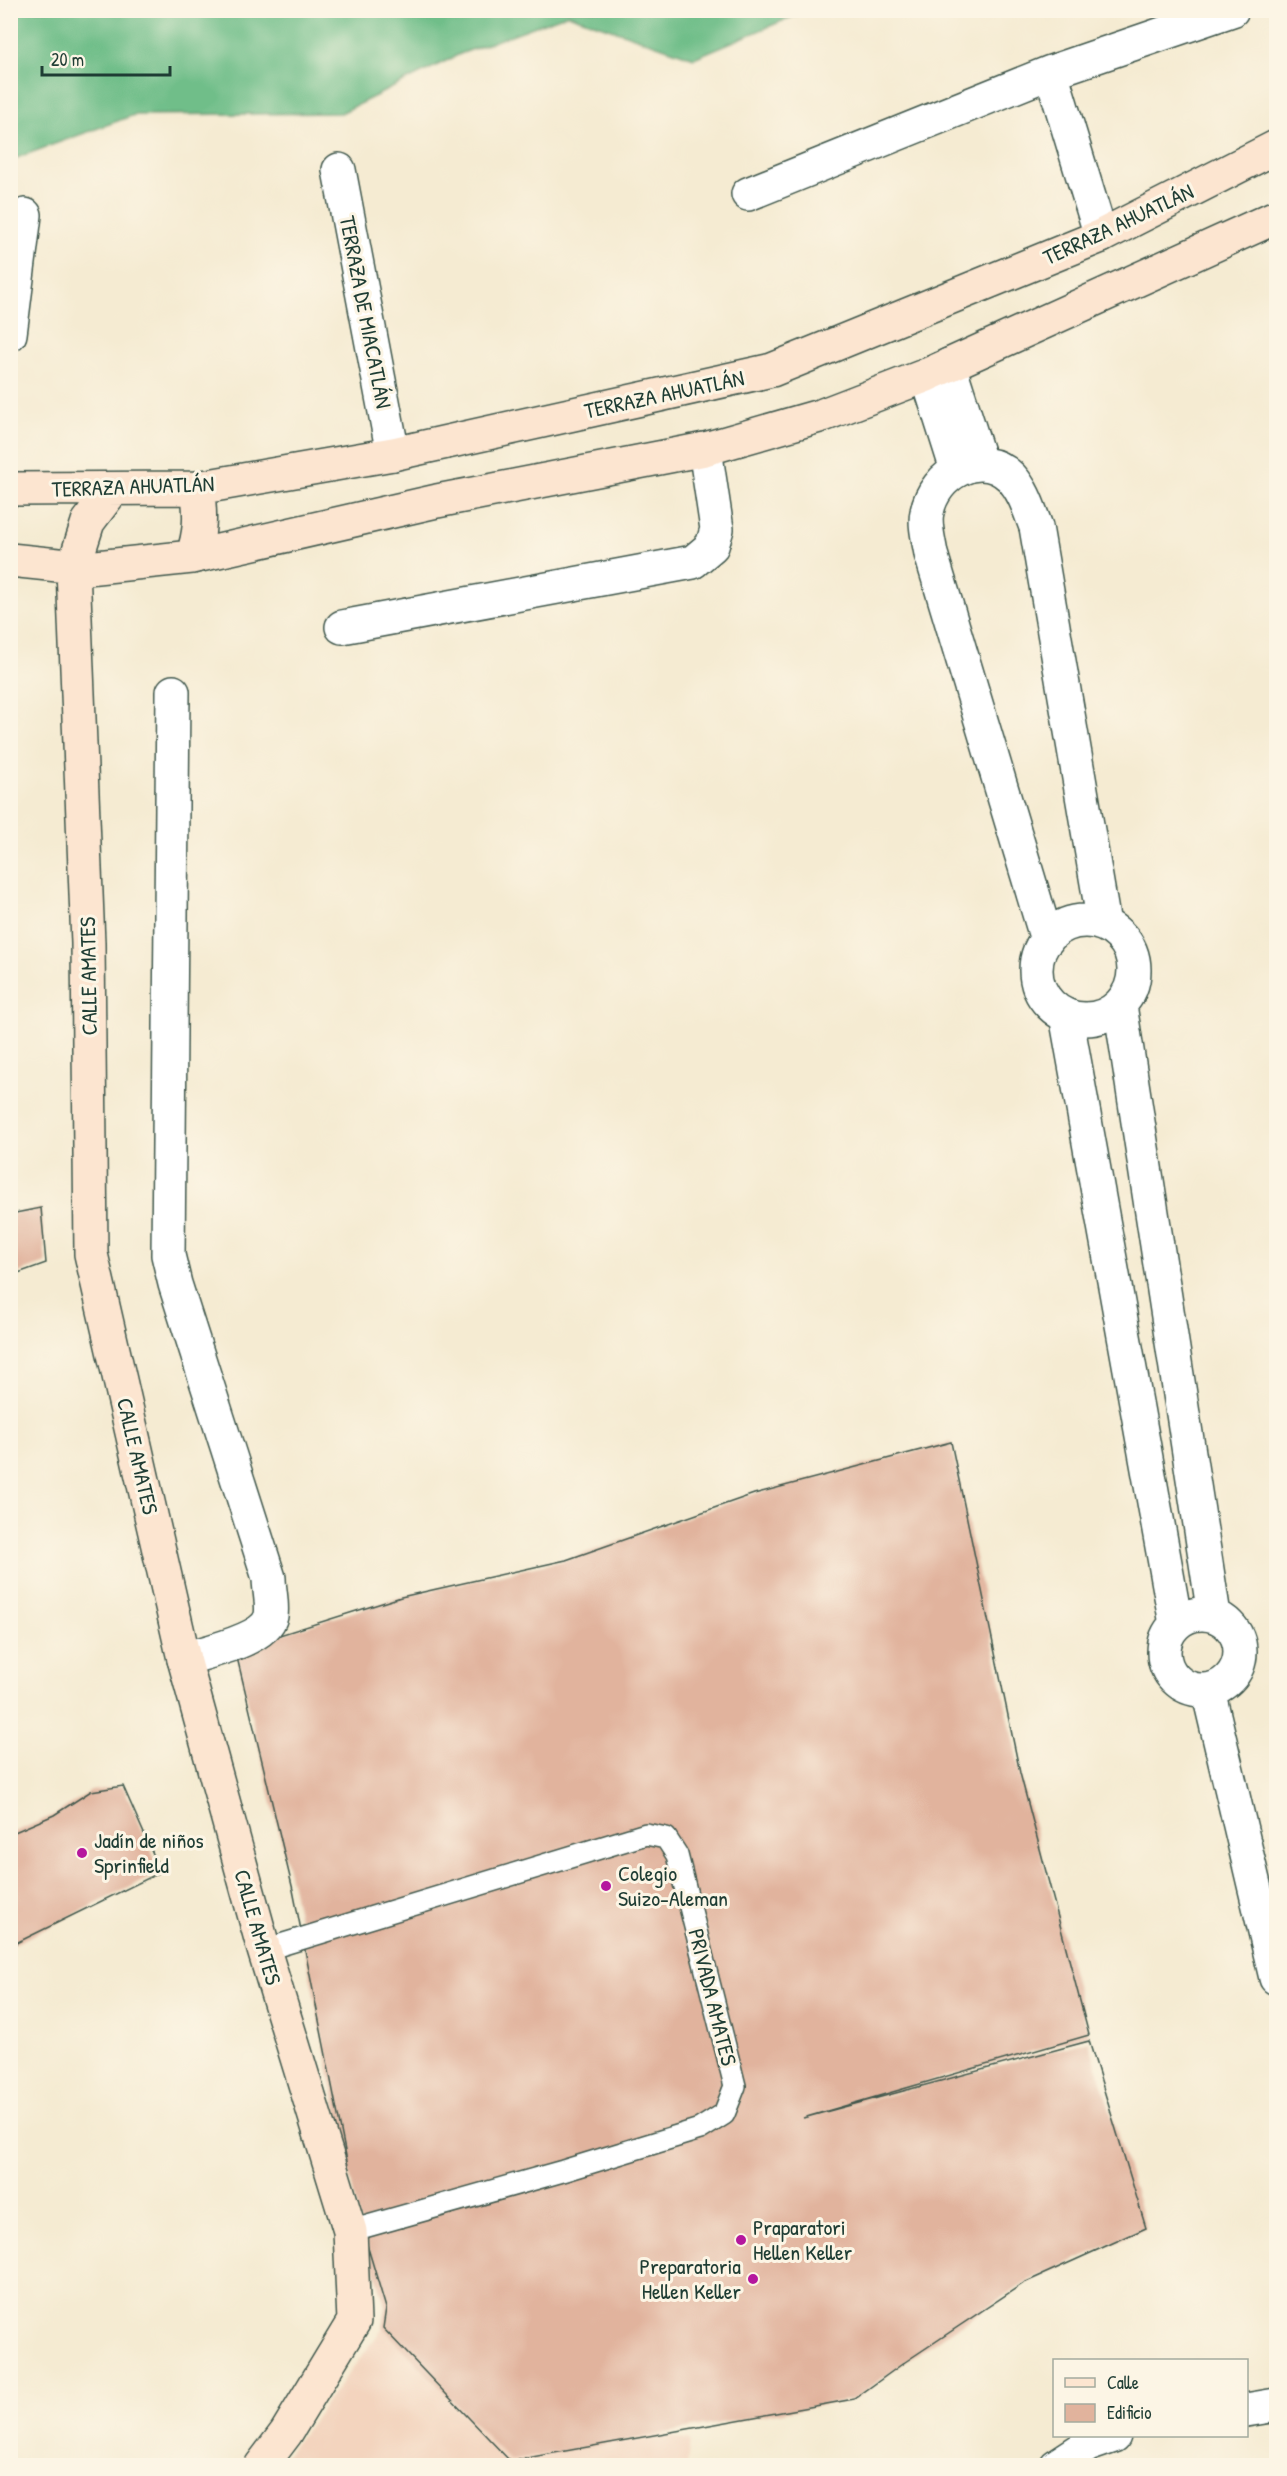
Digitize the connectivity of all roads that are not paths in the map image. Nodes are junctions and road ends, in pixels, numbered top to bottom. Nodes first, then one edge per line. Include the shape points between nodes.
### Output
1 (1232, 10) edge
2 (1051, 72) junction
3 (1276, 147) edge
4 (339, 170) dead end
5 (748, 194) dead end
6 (25, 215) dead end
7 (1276, 217) edge
8 (1101, 236) junction
9 (10, 334) edge
10 (938, 370) junction
11 (705, 449) junction
12 (393, 454) junction
13 (969, 466) junction
14 (197, 488) junction
15 (10, 489) edge
16 (113, 489) junction
17 (192, 557) junction
18 (10, 560) edge
19 (73, 568) junction
20 (342, 627) dead end
21 (173, 692) dead end
22 (1104, 924) junction
23 (1047, 940) junction
24 (1120, 1005) junction
25 (1066, 1015) junction
26 (1214, 1615) junction
27 (1176, 1624) junction
28 (184, 1659) junction
29 (1208, 1690) junction
30 (264, 1950) junction
31 (1276, 1978) edge
32 (350, 2231) junction
33 (1276, 2405) edge
34 (1248, 2410) edge
35 (1111, 2437) edge
36 (261, 2466) edge
37 (1056, 2466) edge

1 - 2 street
2 - 5 street
2 - 8 street
3 - 8 street, TERRAZA AHUATLÁN
4 - 12 street, TERRAZA DE MIACATLÁN
6 - 9 street
7 - 10 street
8 - 12 street, TERRAZA AHUATLÁN via 772,370
10 - 11 street via 823,415
10 - 13 street
11 - 17 street via 437,501
11 - 20 street via 717,529 712,546 693,562
12 - 14 street, TERRAZA AHUATLÁN
13 - 22 street via 997,466 1016,483 1036,527
13 - 23 street via 945,479 933,495 926,513 931,554
14 - 16 street, TERRAZA AHUATLÁN
14 - 17 street via 201,515
15 - 16 street, TERRAZA AHUATLÁN
16 - 19 street via 88,522
17 - 19 street
18 - 19 street
19 - 28 street, CALLE AMATES via 88,943 91,1254
21 - 28 street via 168,1255 268,1578 271,1615 266,1626 255,1633
22 - 23 street via 1072,922
22 - 24 street via 1118,932 1134,960 1134,976
23 - 25 street via 1039,953 1037,982 1053,1007
24 - 25 street via 1094,1018
24 - 26 street
25 - 27 street
26 - 27 street via 1194,1615
26 - 29 street via 1234,1630 1241,1655 1231,1679
27 - 29 street via 1165,1645 1167,1669 1184,1687
28 - 30 street, CALLE AMATES
29 - 31 street
30 - 32 street, CALLE AMATES
30 - 32 lane, PRIVADA AMATES via 646,1834 666,1838 677,1855 735,2086 724,2114 691,2132
32 - 36 street, CALLE AMATES via 354,2321 286,2433
33 - 34 street
35 - 37 street via 1088,2445

